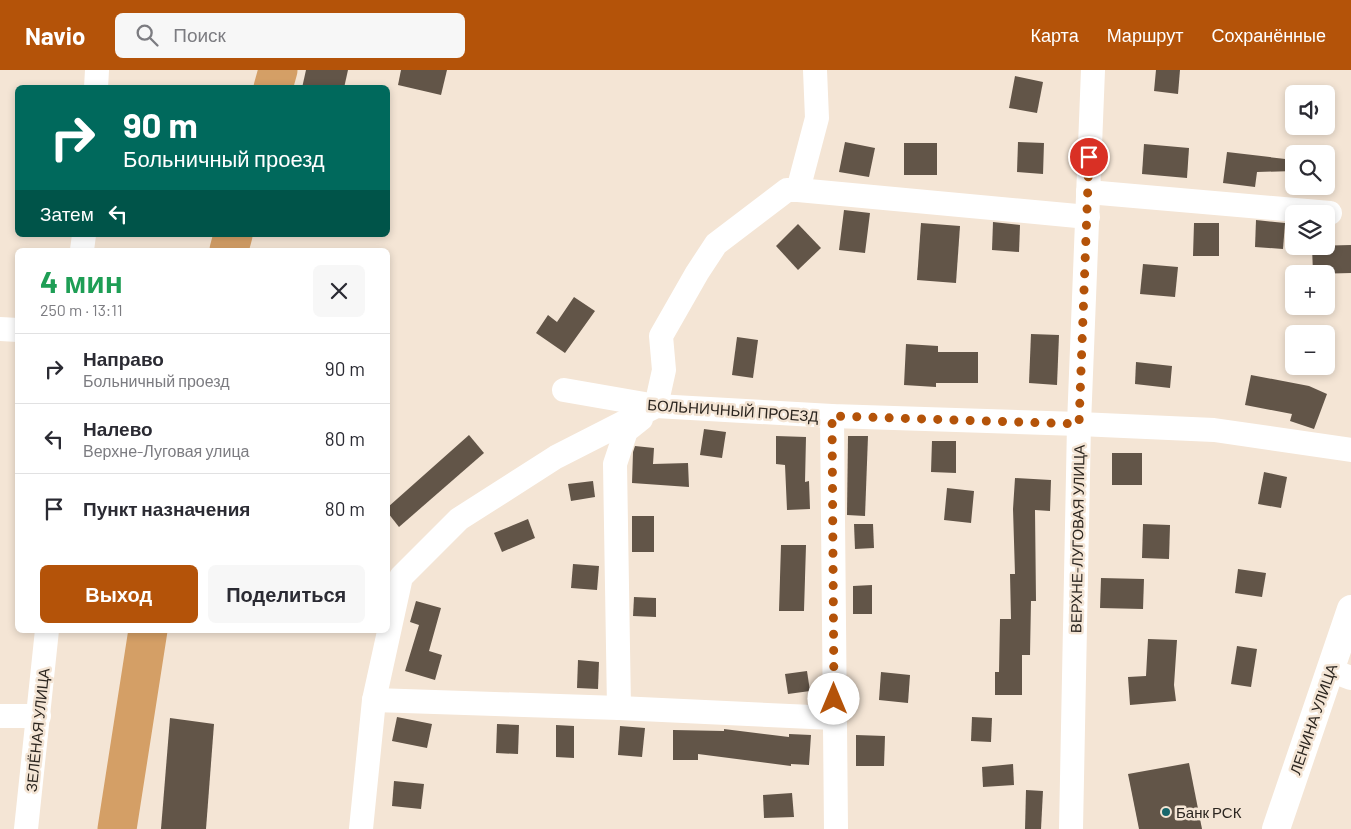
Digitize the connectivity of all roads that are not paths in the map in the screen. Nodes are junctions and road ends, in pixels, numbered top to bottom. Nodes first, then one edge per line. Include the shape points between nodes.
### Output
1 (97, 70) edge
2 (815, 70) edge
3 (1093, 70) edge
4 (96, 85) edge
5 (798, 190) junction
6 (1088, 192) junction
7 (1285, 209) edge
8 (1088, 217) junction
9 (0, 329) edge
10 (15, 330) edge
11 (564, 390) dead end
12 (656, 406) junction
13 (832, 416) junction
14 (1079, 424) junction
15 (1351, 450) edge
16 (1351, 609) edge
17 (390, 627) edge
18 (47, 633) edge
19 (389, 633) edge
20 (1341, 674) edge
21 (374, 700) junction
22 (619, 708) junction
23 (0, 716) edge
24 (39, 716) junction
25 (834, 718) junction
26 (26, 829) edge
27 (361, 829) edge
28 (836, 829) edge
29 (1071, 829) edge
30 (1276, 829) edge

1 - 4 street
2 - 5 street via 817,118
3 - 6 street, ВЕРХНЕ-ЛУГОВАЯ УЛИЦА
5 - 8 street
5 - 12 street via 787,190 716,244 662,336 664,370
6 - 7 street
6 - 8 street, ВЕРХНЕ-ЛУГОВАЯ УЛИЦА
8 - 14 street, ВЕРХНЕ-ЛУГОВАЯ УЛИЦА
9 - 10 street
11 - 12 street, БОЛЬНИЧНЫЙ ПРОЕЗД
12 - 13 street, БОЛЬНИЧНЫЙ ПРОЕЗД
12 - 17 street via 556,457 459,519 401,577
12 - 22 street via 626,431 615,464
13 - 14 street, БОЛЬНИЧНЫЙ ПРОЕЗД
13 - 25 street
14 - 15 street, БОЛЬНИЧНЫЙ ПРОЕЗД via 1214,430
14 - 29 street, ВЕРХНЕ-ЛУГОВАЯ УЛИЦА
16 - 20 main road, ЛЕНИНА УЛИЦА
18 - 24 street, ЗЕЛЁНАЯ УЛИЦА
19 - 21 street
20 - 30 main road, ЛЕНИНА УЛИЦА
21 - 22 street
21 - 27 street
22 - 25 street
23 - 24 street
24 - 26 street, ЗЕЛЁНАЯ УЛИЦА
25 - 28 street

